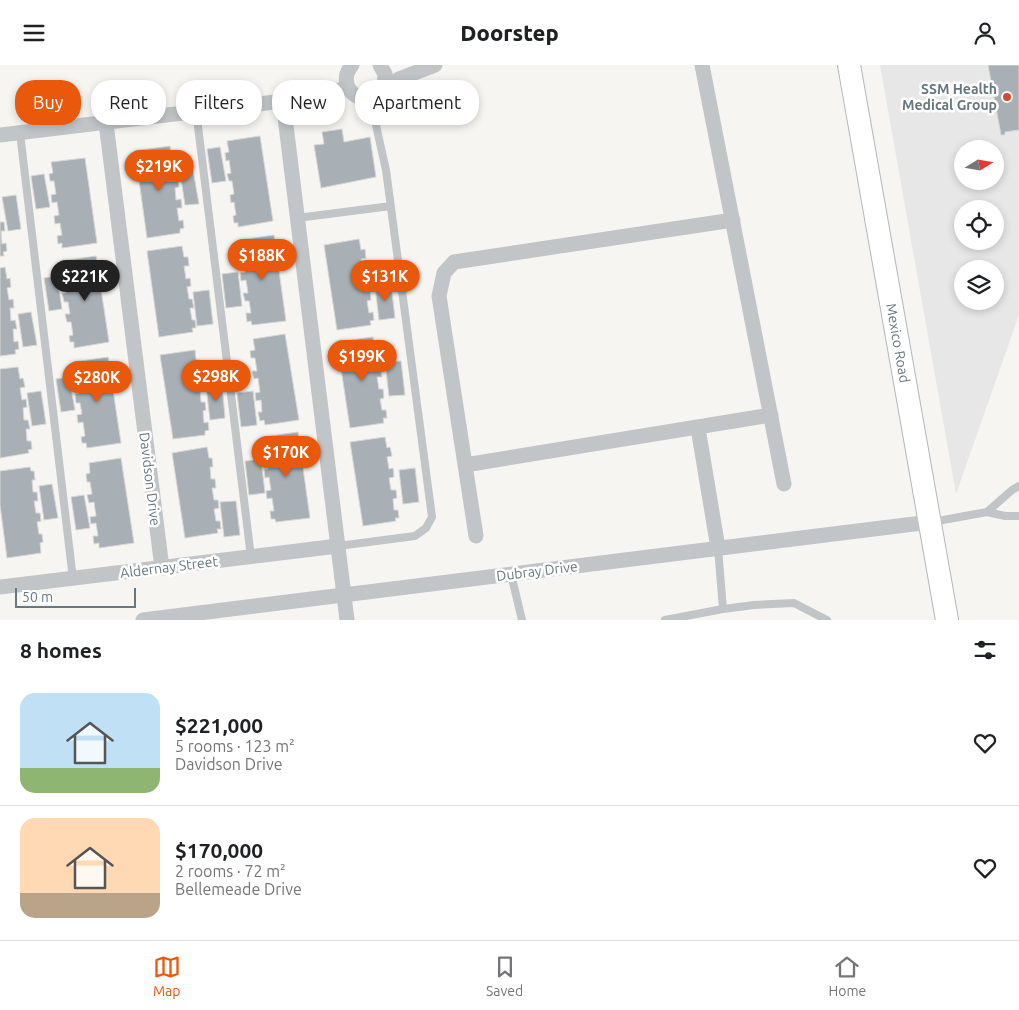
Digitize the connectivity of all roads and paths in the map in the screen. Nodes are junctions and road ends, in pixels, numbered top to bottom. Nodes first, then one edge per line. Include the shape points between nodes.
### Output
1 (352, 65) edge
2 (380, 65) edge
3 (435, 65) edge
4 (702, 65) edge
5 (849, 65) edge
6 (384, 80) edge
7 (398, 80) edge
8 (348, 89) junction
9 (345, 90) edge
10 (355, 95) edge
11 (91, 125) edge
12 (106, 125) edge
13 (198, 125) edge
14 (286, 125) edge
15 (376, 125) edge
16 (20, 133) junction
17 (0, 135) edge
18 (391, 206) junction
19 (297, 218) junction
20 (733, 220) junction
21 (771, 415) junction
22 (698, 428) junction
23 (465, 465) junction
24 (784, 484) dead end
25 (1019, 486) edge
26 (987, 512) junction
27 (1019, 516) edge
28 (930, 522) junction
29 (476, 536) dead end
30 (338, 546) junction
31 (718, 548) junction
32 (251, 557) junction
33 (162, 568) junction
34 (511, 574) junction
35 (73, 579) junction
36 (0, 587) edge
37 (344, 595) junction
38 (724, 609) junction
39 (143, 620) edge
40 (347, 620) edge
41 (522, 620) edge
42 (665, 620) edge
43 (827, 620) edge
44 (947, 620) edge

1 - 8 street via 347,74
2 - 6 street via 385,74
3 - 7 street
4 - 20 street
5 - 28 main road, Mexico Road
8 - 9 street
8 - 10 street
11 - 16 street
12 - 33 street, Davidson Drive
13 - 32 lane
14 - 19 street
15 - 18 lane
16 - 17 street
16 - 35 lane
18 - 19 lane
18 - 30 lane via 432,517 426,529 415,536
19 - 30 street
20 - 21 street
20 - 23 street via 454,262 444,273 439,296
21 - 22 street
21 - 24 street
22 - 23 street
22 - 31 street
23 - 29 street
25 - 26 lane
26 - 27 lane
26 - 28 lane
28 - 31 street, Dubray Drive
28 - 44 main road, Mexico Road
30 - 32 street, Aldernay Street
30 - 37 street
31 - 34 street, Dubray Drive
31 - 38 lane
32 - 33 street, Aldernay Street
33 - 35 street, Aldernay Street
34 - 37 street, Dubray Drive
34 - 41 lane
35 - 36 street, Aldernay Street
37 - 39 street, Dubray Drive
37 - 40 street
38 - 42 lane
38 - 43 lane via 794,603

